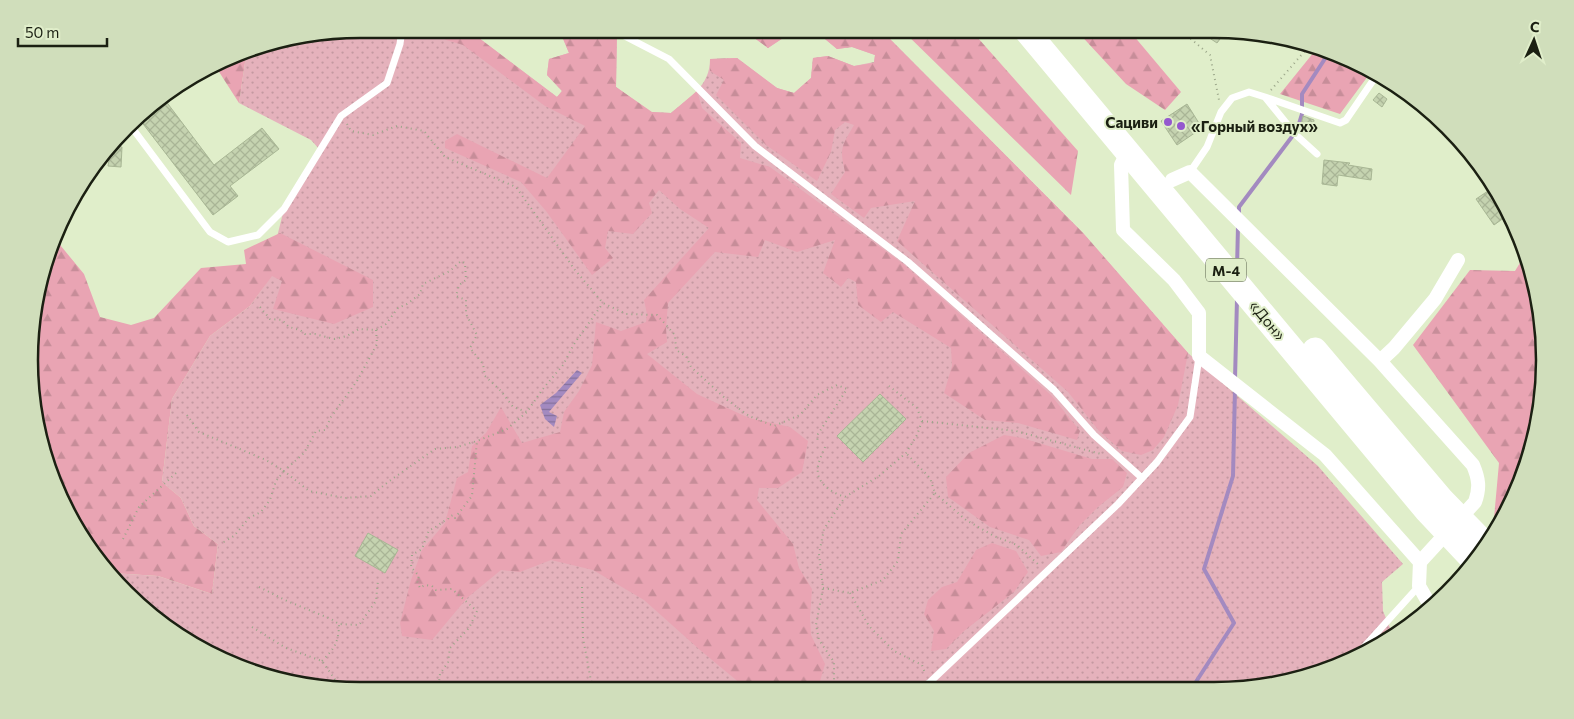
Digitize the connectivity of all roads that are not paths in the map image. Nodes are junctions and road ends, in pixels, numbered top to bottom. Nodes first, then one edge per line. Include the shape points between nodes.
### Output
1 (401, 38) edge
2 (628, 38) edge
3 (1034, 38) edge
4 (1053, 38) edge
5 (1374, 80) dead end
6 (1265, 97) junction
7 (134, 130) edge
8 (1128, 151) junction
9 (1317, 154) dead end
10 (1181, 176) junction
11 (1458, 260) dead end
12 (1200, 356) junction
13 (1380, 361) junction
14 (1142, 478) junction
15 (1435, 506) junction
16 (1475, 548) edge
17 (1420, 562) junction
18 (1419, 586) junction
19 (1427, 602) edge
20 (1368, 642) edge
21 (930, 682) edge

1 - 7 lane via 386,83 341,116 284,209 258,235 228,242 210,232
2 - 14 lane via 669,59 755,146 908,262 1054,390 1094,435
3 - 8 highway, «Дон» / М-4
4 - 10 highway, «Дон» / М-4
5 - 6 lane via 1346,120 1340,123
6 - 9 lane via 1294,134
6 - 10 lane via 1248,92 1232,98 1221,112 1207,147
8 - 12 street via 1121,165 1123,230 1174,280 1199,313
8 - 15 highway, «Дон» / М-4
10 - 13 street
10 - 15 highway, «Дон» / М-4
11 - 13 street via 1435,299
12 - 14 lane via 1190,417
12 - 17 street via 1325,455
13 - 17 street via 1473,465 1479,478 1475,502
14 - 21 lane
15 - 16 highway, «Дон» / М-4
17 - 18 street
18 - 19 street
18 - 20 lane

